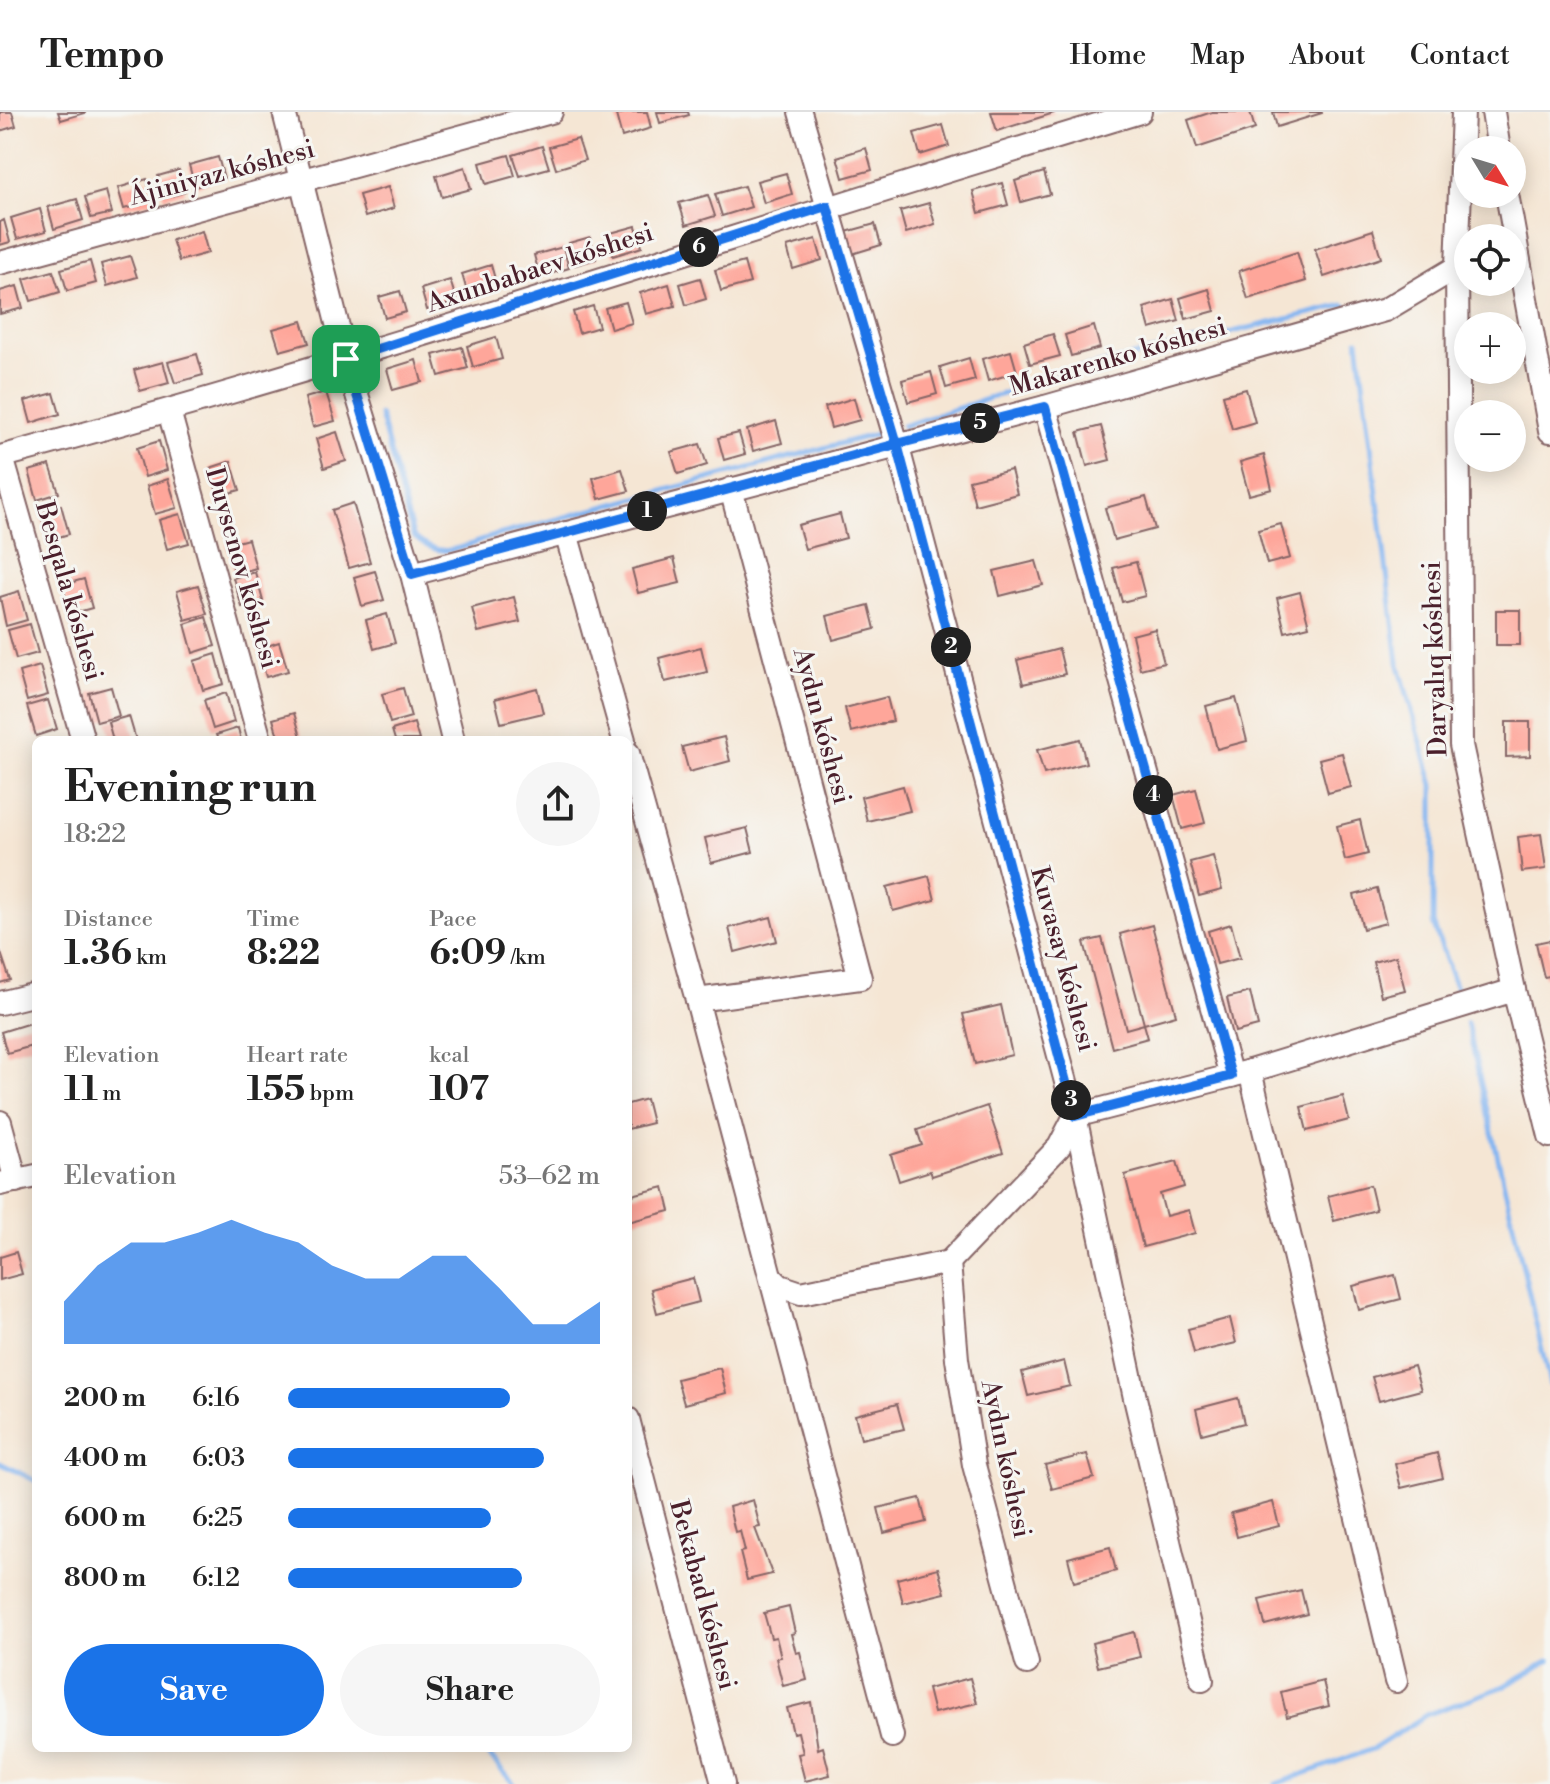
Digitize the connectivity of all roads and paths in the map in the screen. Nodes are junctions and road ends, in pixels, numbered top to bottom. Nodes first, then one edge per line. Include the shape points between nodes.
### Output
1 (284, 112) edge
2 (551, 112) edge
3 (800, 112) edge
4 (1140, 112) edge
5 (1463, 112) edge
6 (1493, 112) edge
7 (1497, 136) edge
8 (302, 179) junction
9 (827, 206) junction
10 (1510, 208) edge
11 (1459, 224) edge
12 (0, 263) edge
13 (1454, 269) edge
14 (1457, 296) edge
15 (346, 359) junction
16 (1045, 407) junction
17 (169, 411) junction
18 (1550, 431) edge
19 (897, 444) junction
20 (1, 457) edge
21 (731, 489) junction
22 (566, 533) junction
23 (412, 574) junction
24 (82, 736) edge
25 (259, 736) edge
26 (452, 736) edge
27 (623, 736) edge
28 (632, 767) edge
29 (1514, 990) junction
30 (32, 995) edge
31 (697, 1000) junction
32 (0, 1003) edge
33 (1240, 1074) junction
34 (1075, 1116) junction
35 (0, 1122) edge
36 (1550, 1136) edge
37 (17, 1180) edge
38 (949, 1262) junction
39 (771, 1277) junction
40 (632, 1434) edge
41 (1027, 1663) dead end
42 (1202, 1680) dead end
43 (1396, 1681) dead end
44 (892, 1736) dead end
45 (723, 1784) edge

1 - 8 street
2 - 8 street, Ájiniyaz kóshesi
3 - 9 street, Kuvasay kóshesi
4 - 9 street, Axunbabaev kóshesi
5 - 11 street, Daryalıq kóshesi
6 - 7 street
8 - 12 street, Ájiniyaz kóshesi
8 - 15 street
9 - 15 street, Axunbabaev kóshesi
9 - 19 street, Kuvasay kóshesi
10 - 18 street
13 - 16 street, Makarenko kóshesi via 1385,310
14 - 29 street, Daryalıq kóshesi via 1461,745
15 - 17 street, Axunbabaev kóshesi
15 - 23 street
16 - 19 street, Makarenko kóshesi
16 - 33 street
17 - 20 street, Axunbabaev kóshesi
17 - 25 street, Duysenov kóshesi
19 - 21 street, Makarenko kóshesi
19 - 34 street, Kuvasay kóshesi
20 - 24 street, Besqala kóshesi
21 - 22 street, Makarenko kóshesi
21 - 31 street, Aydın kóshesi via 860,978
22 - 23 street, Makarenko kóshesi
22 - 27 street
23 - 26 street
28 - 31 street
29 - 33 street
29 - 36 street, Daryalıq kóshesi
30 - 32 street
31 - 39 street
33 - 34 street
33 - 43 street
34 - 38 street via 1059,1147
34 - 42 street, Kuvasay kóshesi
35 - 37 street
38 - 39 street via 801,1293
38 - 41 street, Aydın kóshesi via 974,1465
39 - 44 street
40 - 45 street, Bekabad kóshesi

